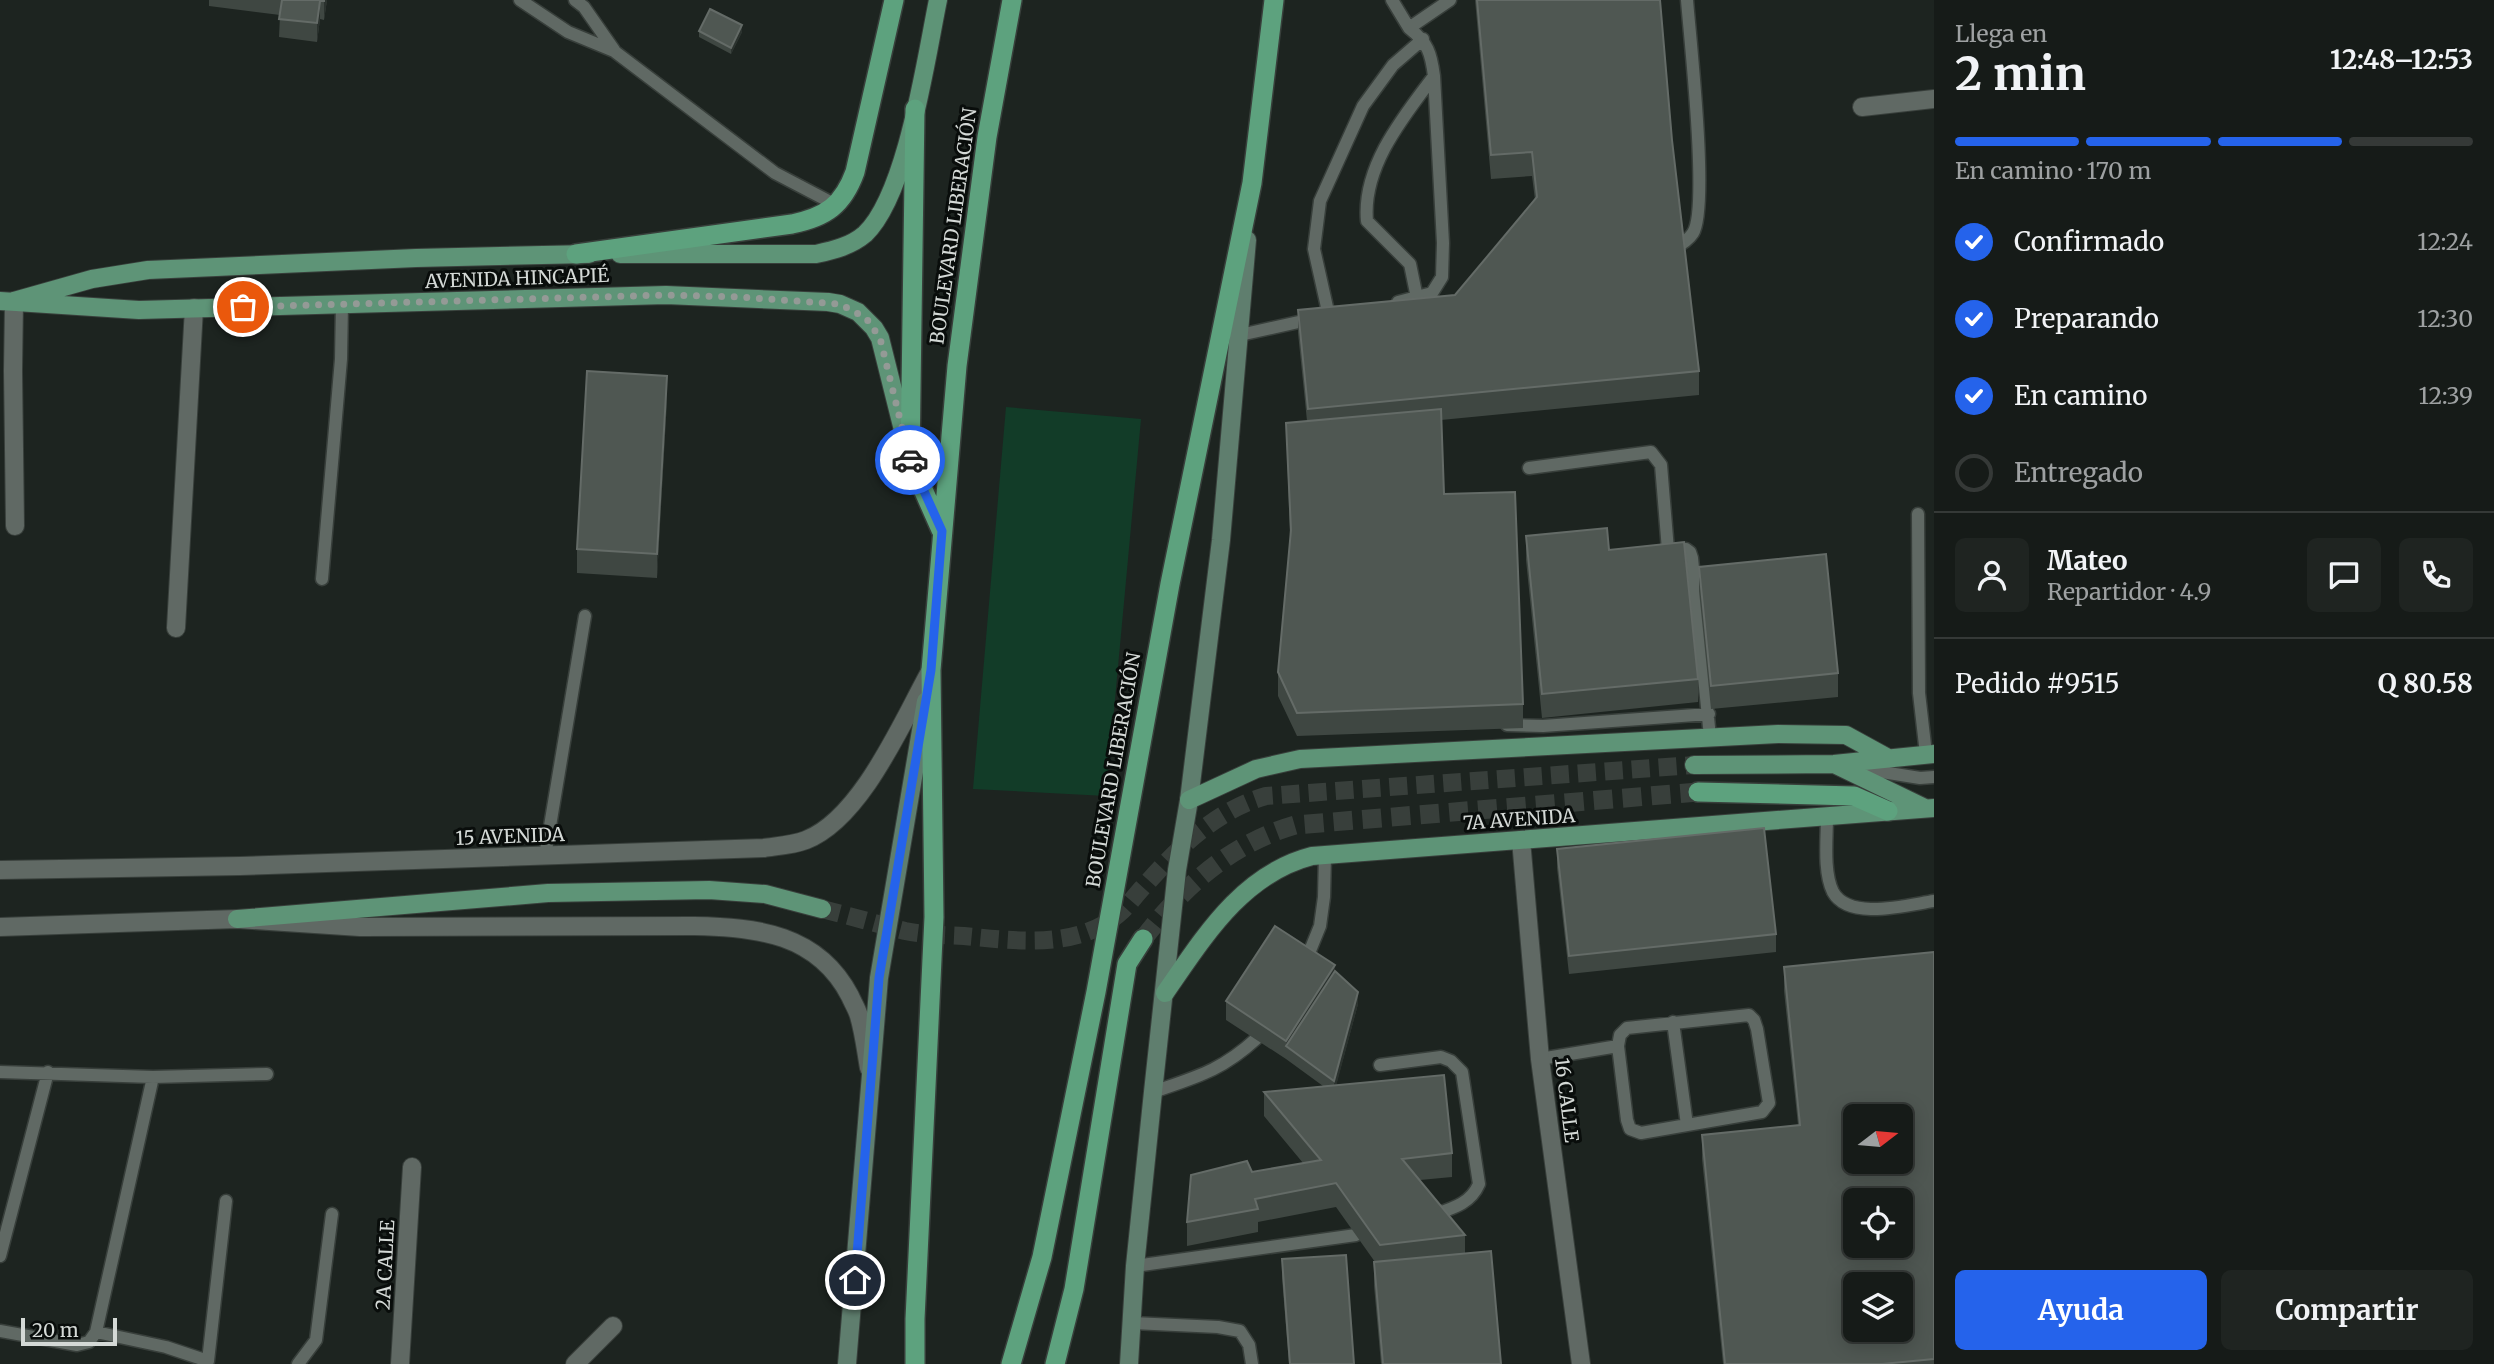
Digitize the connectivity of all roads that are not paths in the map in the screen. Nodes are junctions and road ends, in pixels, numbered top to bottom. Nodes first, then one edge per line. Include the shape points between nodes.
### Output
1 (520, 0) edge
2 (575, 0) edge
3 (894, 0) edge
4 (938, 0) edge
5 (1015, 0) edge
6 (1263, 0) edge
7 (1274, 0) edge
8 (1392, 0) edge
9 (1450, 0) edge
10 (1687, 0) edge
11 (1409, 27) junction
12 (1270, 34) junction
13 (1423, 39) junction
14 (614, 51) junction
15 (1434, 76) junction
16 (1934, 99) edge
17 (1862, 107) dead end
18 (915, 109) junction
19 (1252, 183) junction
20 (836, 205) junction
21 (576, 254) junction
22 (1663, 255) edge
23 (1417, 298) junction
24 (7, 301) edge
25 (342, 304) junction
26 (1379, 305) edge
27 (194, 308) junction
28 (1240, 335) junction
29 (910, 460) junction
30 (1529, 468) dead end
31 (1918, 514) dead end
32 (15, 526) dead end
33 (942, 531) junction
34 (322, 579) dead end
35 (585, 616) dead end
36 (176, 628) dead end
37 (931, 670) junction
38 (1709, 714) junction
39 (1497, 725) edge
40 (1710, 737) junction
41 (1930, 754) edge
42 (1888, 758) junction
43 (1833, 764) junction
44 (1694, 765) tunnel mouth
45 (1934, 777) edge
46 (1698, 792) tunnel mouth
47 (1189, 800) junction
48 (1930, 808) edge
49 (1888, 811) junction
50 (1828, 816) junction
51 (1521, 840) junction
52 (1325, 855) junction
53 (545, 856) junction
54 (0, 870) edge
55 (1934, 901) edge
56 (822, 909) tunnel mouth
57 (237, 919) junction
58 (0, 927) edge
59 (1143, 939) tunnel mouth
60 (1305, 964) edge
61 (1165, 993) junction
62 (1673, 1023) junction
63 (1256, 1039) edge
64 (1618, 1046) junction
65 (1540, 1059) junction
66 (1380, 1065) dead end
67 (0, 1072) edge
68 (48, 1072) junction
69 (267, 1074) dead end
70 (153, 1077) junction
71 (871, 1077) junction
72 (1153, 1093) junction
73 (1687, 1125) junction
74 (412, 1167) dead end
75 (226, 1201) dead end
76 (332, 1214) dead end
77 (1430, 1216) edge
78 (1356, 1235) edge
79 (0, 1255) edge
80 (1135, 1266) junction
81 (1133, 1323) junction
82 (613, 1326) dead end
83 (0, 1331) edge
84 (850, 1331) junction
85 (96, 1332) junction
86 (207, 1362) edge
87 (223, 1364) edge
88 (298, 1364) edge
89 (400, 1364) edge
90 (575, 1364) edge
91 (847, 1364) edge
92 (856, 1364) edge
93 (915, 1364) edge
94 (1011, 1364) edge
95 (1055, 1364) edge
96 (1129, 1364) edge
97 (1252, 1364) edge
98 (1581, 1364) edge

1 - 14 lane via 568,32
2 - 14 lane
3 - 20 highway via 855,172
4 - 18 main road, AVENIDA HINCAPIÉ
5 - 33 highway, BOULEVARD LIBERACIÓN via 1005,30 987,137 957,366
6 - 12 highway
7 - 12 highway, BOULEVARD LIBERACIÓN
8 - 11 lane
9 - 11 lane
10 - 22 lane via 1700,194 1694,232
11 - 13 lane
12 - 19 highway, BOULEVARD LIBERACIÓN
13 - 15 lane
13 - 28 lane via 1393,65 1363,106 1320,201 1314,249 1335,314
14 - 20 lane via 775,173
15 - 23 lane via 1442,277 1432,293
15 - 23 lane via 1381,154 1365,201 1367,221 1410,264
16 - 17 street
18 - 21 main road, AVENIDA HINCAPIÉ via 887,204 863,236 842,248 816,254
18 - 29 highway
19 - 28 main road, BOULEVARD LIBERACIÓN
19 - 94 highway, BOULEVARD LIBERACIÓN via 1170,584 1094,1005 1042,1257
20 - 21 highway via 804,222
21 - 24 main road, AVENIDA HINCAPIÉ via 148,270
23 - 26 lane
24 - 27 main road, AVENIDA HINCAPIÉ via 139,310
24 - 32 street via 13,371
25 - 27 main road, AVENIDA HINCAPIÉ
25 - 29 main road, AVENIDA HINCAPIÉ via 666,295 840,304 866,318 880,338
25 - 34 lane
27 - 36 street
28 - 47 main road, BOULEVARD LIBERACIÓN
29 - 33 highway
30 - 38 lane via 1651,452 1661,465 1662,550 1686,549 1692,558
31 - 41 lane via 1919,693
33 - 37 highway, BOULEVARD LIBERACIÓN
35 - 53 lane
37 - 53 street, 15 AVENIDA via 862,793 838,821 806,840 764,848
37 - 71 main road, BOULEVARD LIBERACIÓN via 879,978
37 - 93 highway, BOULEVARD LIBERACIÓN via 934,918
38 - 39 lane
38 - 40 lane
40 - 42 main road via 1846,735
40 - 47 main road via 1300,759 1256,769
41 - 42 main road
42 - 43 main road
43 - 44 main road
43 - 45 lane
43 - 48 main road
46 - 49 highway via 1854,796
47 - 61 main road, BOULEVARD LIBERACIÓN
48 - 49 main road, 7A AVENIDA
49 - 50 main road, 7A AVENIDA
50 - 51 main road, 7A AVENIDA
50 - 55 lane via 1827,863 1833,891 1845,905 1865,910
51 - 52 main road, 7A AVENIDA
51 - 65 street, 16 CALLE
52 - 60 lane via 1320,926
52 - 61 main road, 7A AVENIDA via 1275,869 1242,895 1205,936
53 - 54 street, 15 AVENIDA
56 - 57 main road via 765,894 709,890 548,893
57 - 58 street
57 - 71 street via 360,927 726,926 763,932 823,958 836,974 859,1014
59 - 95 highway via 1128,964 1074,1289
61 - 72 main road, BOULEVARD LIBERACIÓN
62 - 64 lane via 1627,1027
62 - 73 lane
62 - 73 lane via 1749,1015 1757,1029 1769,1102 1762,1112
63 - 72 lane via 1214,1070
64 - 65 lane
64 - 73 lane via 1630,1129 1641,1133
65 - 98 street, 16 CALLE
66 - 77 lane via 1441,1056 1462,1072 1479,1184 1462,1204
67 - 68 lane
68 - 70 lane
68 - 79 lane
69 - 70 lane
70 - 85 lane
71 - 84 main road, BOULEVARD LIBERACIÓN
72 - 80 main road, BOULEVARD LIBERACIÓN
74 - 89 street, 2A CALLE
75 - 86 lane
76 - 88 lane via 316,1340
78 - 80 lane
80 - 81 main road, BOULEVARD LIBERACIÓN
81 - 96 main road, BOULEVARD LIBERACIÓN
81 - 97 lane via 1240,1331 1249,1345
82 - 90 street
83 - 85 lane via 77,1345 89,1342
84 - 91 main road, BOULEVARD LIBERACIÓN
84 - 92 main road
85 - 86 lane via 166,1347
86 - 87 lane

